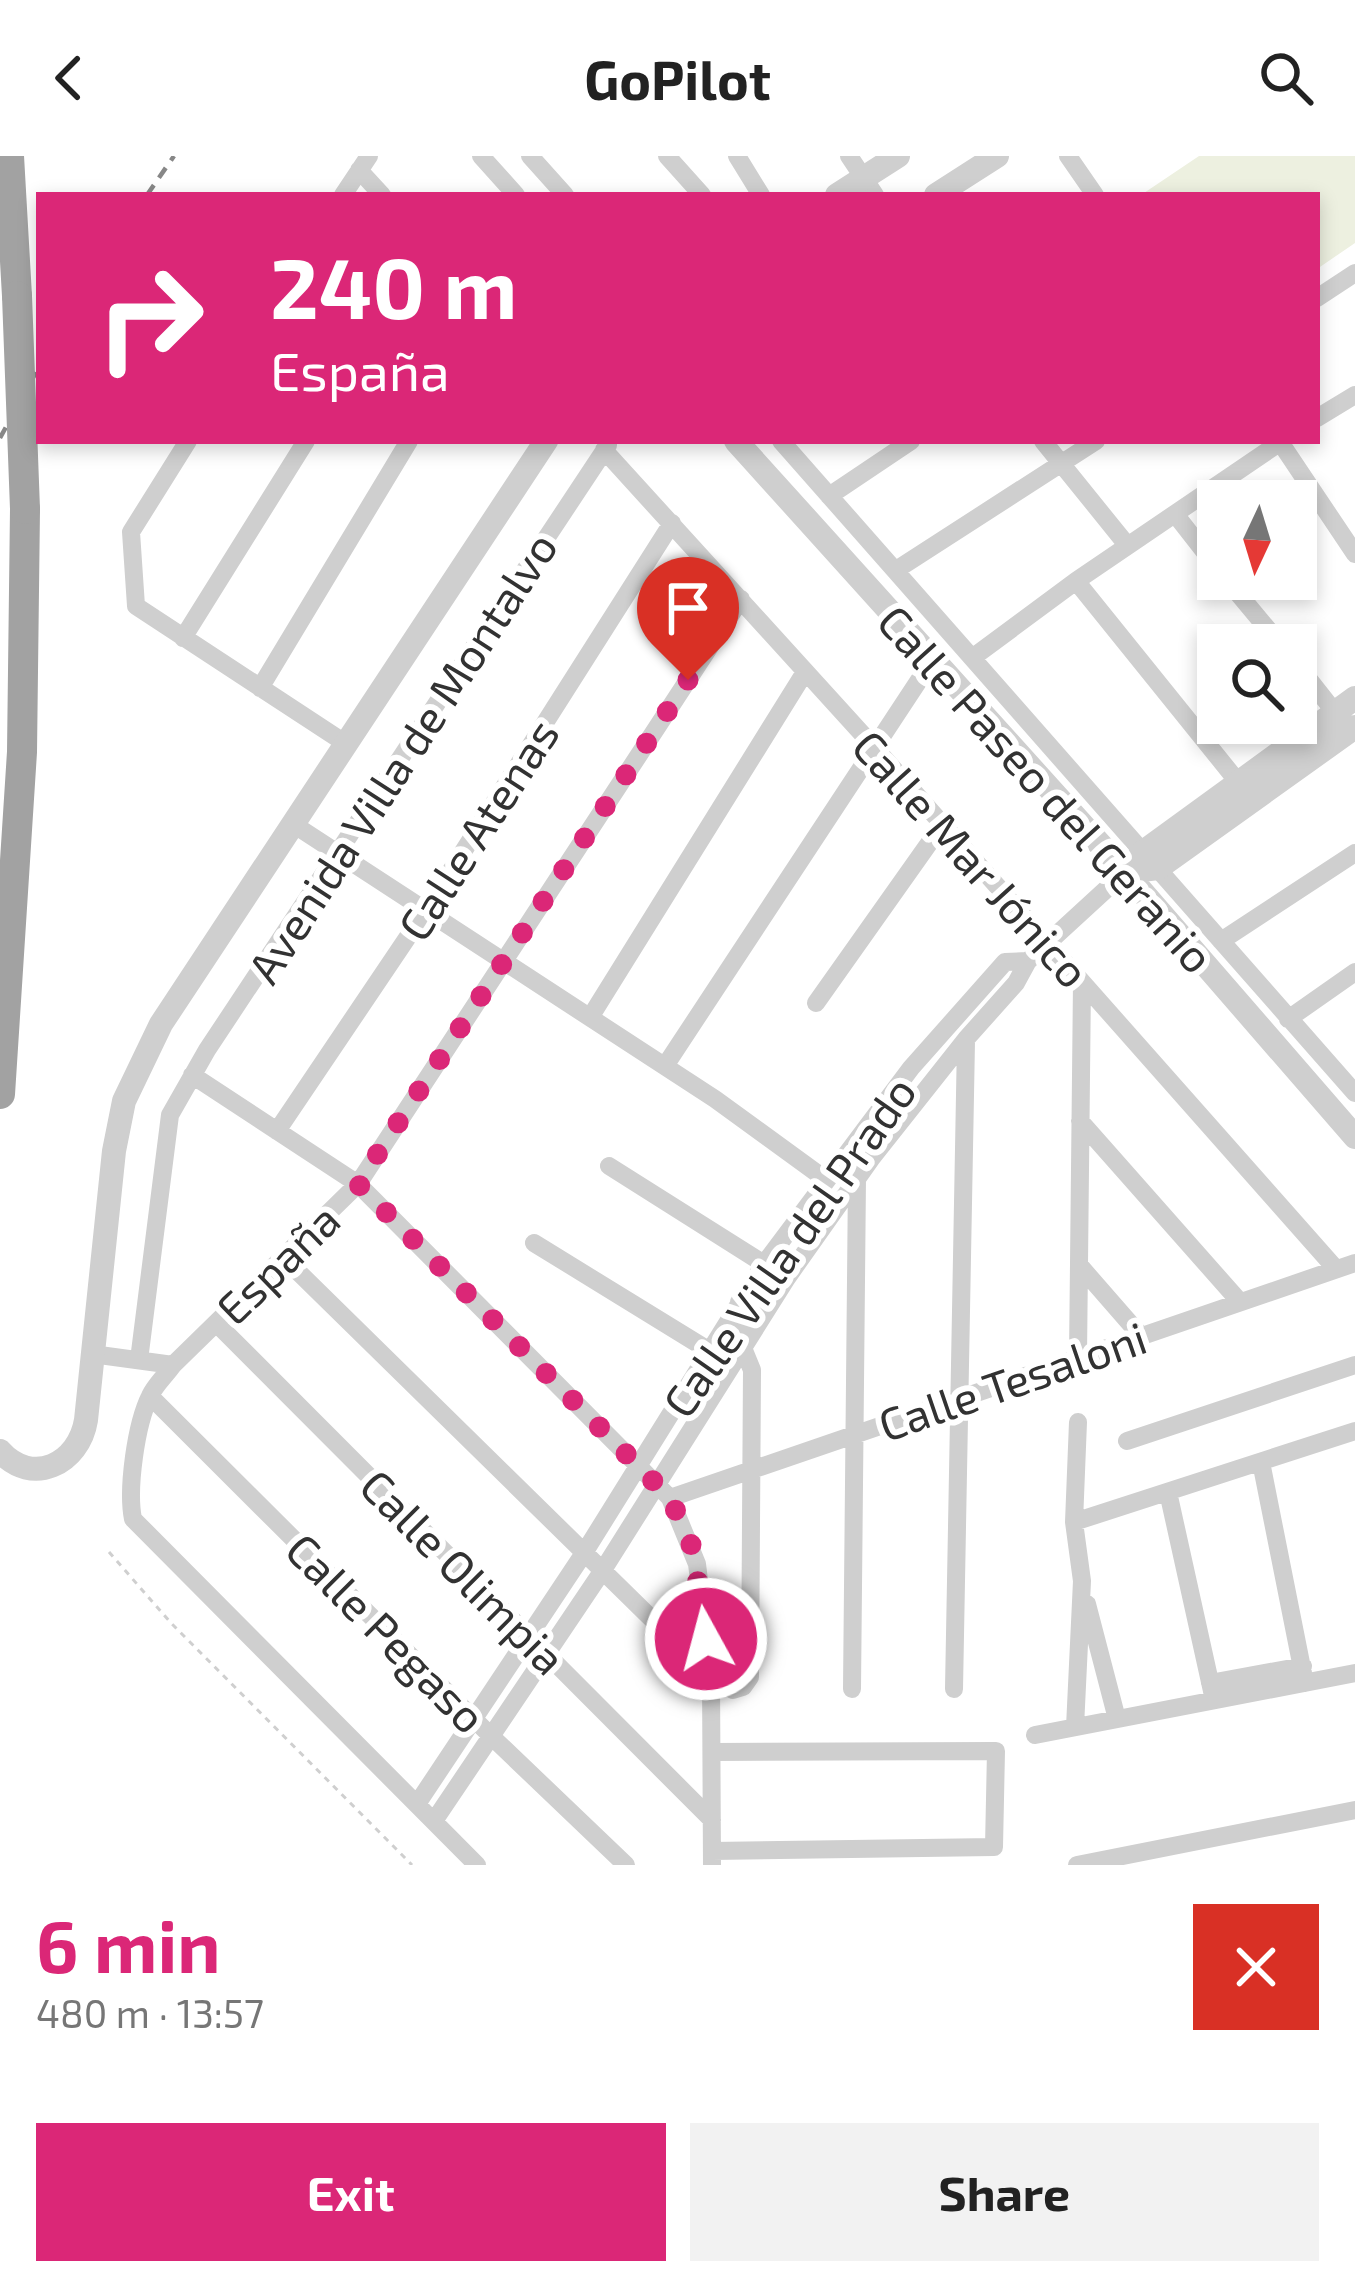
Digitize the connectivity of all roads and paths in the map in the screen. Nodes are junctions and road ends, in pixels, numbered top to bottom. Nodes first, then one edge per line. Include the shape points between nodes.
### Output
1 (9, 156) edge
2 (481, 156) edge
3 (530, 156) edge
4 (667, 156) edge
5 (737, 156) edge
6 (898, 156) edge
7 (997, 156) edge
8 (1068, 156) edge
9 (364, 163) edge
10 (862, 176) edge
11 (345, 192) edge
12 (380, 192) edge
13 (514, 192) edge
14 (562, 192) edge
15 (699, 192) edge
16 (759, 192) edge
17 (941, 192) edge
18 (1093, 192) edge
19 (1355, 273) edge
20 (1320, 296) edge
21 (1355, 395) edge
22 (1320, 416) edge
23 (186, 444) edge
24 (304, 444) edge
25 (407, 444) edge
26 (544, 444) edge
27 (739, 444) edge
28 (784, 444) edge
29 (907, 444) edge
30 (1044, 444) edge
31 (1091, 444) edge
32 (1273, 444) edge
33 (1275, 444) edge
34 (608, 445) edge
35 (1059, 464) junction
36 (829, 496) junction
37 (1175, 514) junction
38 (672, 523) junction
39 (1197, 542) edge
40 (1127, 545) junction
41 (1355, 554) edge
42 (896, 570) junction
43 (1076, 580) junction
44 (741, 599) junction
45 (1243, 600) edge
46 (1263, 624) edge
47 (182, 638) junction
48 (972, 658) junction
49 (933, 659) junction
50 (805, 672) junction
51 (1317, 686) edge
52 (260, 688) junction
53 (1350, 722) edge
54 (348, 745) junction
55 (874, 748) junction
56 (1238, 782) junction
57 (292, 824) junction
58 (942, 825) junction
59 (337, 853) junction
60 (1355, 854) edge
61 (1142, 864) junction
62 (426, 910) junction
63 (1221, 941) junction
64 (1049, 944) junction
65 (505, 960) junction
66 (1028, 961) junction
67 (1355, 972) edge
68 (1082, 982) junction
69 (816, 1003) dead end
70 (954, 1015) junction
71 (591, 1016) junction
72 (1288, 1019) junction
73 (966, 1039) junction
74 (665, 1066) junction
75 (192, 1076) junction
76 (1353, 1089) edge
77 (0, 1094) edge
78 (1080, 1121) junction
79 (277, 1131) junction
80 (1355, 1137) edge
81 (848, 1149) junction
82 (609, 1166) dead end
83 (857, 1179) junction
84 (825, 1180) junction
85 (358, 1184) junction
86 (534, 1243) dead end
87 (283, 1257) junction
88 (764, 1264) junction
89 (1079, 1266) junction
90 (1346, 1266) edge
91 (787, 1278) junction
92 (739, 1302) junction
93 (1240, 1302) junction
94 (215, 1323) junction
95 (1141, 1336) junction
96 (743, 1348) junction
97 (708, 1350) junction
98 (92, 1354) junction
99 (1078, 1357) junction
100 (139, 1360) junction
101 (173, 1365) junction
102 (1355, 1366) edge
103 (150, 1396) junction
104 (960, 1399) junction
105 (1078, 1422) dead end
106 (857, 1434) junction
107 (1354, 1435) edge
108 (1127, 1441) dead end
109 (0, 1451) edge
110 (1261, 1462) junction
111 (640, 1466) junction
112 (750, 1470) junction
113 (656, 1483) junction
114 (1168, 1492) junction
115 (670, 1498) junction
116 (1074, 1522) junction
117 (109, 1552) dead end
118 (584, 1553) junction
119 (602, 1570) junction
120 (1082, 1581) junction
121 (529, 1636) junction
122 (547, 1654) junction
123 (1355, 1673) edge
124 (1304, 1675) junction
125 (711, 1677) junction
126 (852, 1689) dead end
127 (954, 1689) dead end
128 (1212, 1692) junction
129 (474, 1719) junction
130 (1118, 1719) junction
131 (1075, 1727) junction
132 (1035, 1735) dead end
133 (491, 1736) junction
134 (712, 1752) junction
135 (418, 1804) junction
136 (1355, 1810) edge
137 (712, 1820) junction
138 (434, 1821) junction
139 (712, 1858) edge
140 (412, 1865) edge
141 (478, 1865) edge
142 (626, 1865) edge
143 (1077, 1865) edge

1 - 77 highway, bridge via 25,509 22,752
2 - 13 street
3 - 14 street
4 - 15 street
5 - 16 street
6 - 10 street
7 - 17 street
8 - 18 street
9 - 11 street
9 - 12 street
19 - 20 street
21 - 22 street
23 - 47 street via 131,532 136,606
24 - 47 street
25 - 52 street
26 - 54 street, Avenida Villa de Montalvo
27 - 49 street, Calle Paseo del Geranio
28 - 36 street
29 - 36 street
30 - 35 street
31 - 35 street
32 - 37 street
33 - 41 street
34 - 38 street, Calle Mar Jónico
34 - 59 street, Avenida Villa de Montalvo
35 - 40 street
35 - 42 street
36 - 42 street
37 - 39 street
37 - 40 street
38 - 44 street, Calle Mar Jónico
38 - 62 street, Calle Atenas
40 - 43 street
42 - 48 street
43 - 48 street
43 - 56 street
44 - 50 street, Calle Mar Jónico
44 - 65 street, España
45 - 46 street
47 - 52 street
48 - 61 street
49 - 55 street
49 - 61 street, Calle Paseo del Geranio
50 - 55 street, Calle Mar Jónico
50 - 71 street
51 - 53 street
52 - 54 street
53 - 56 street
53 - 61 street
54 - 57 street, Avenida Villa de Montalvo
55 - 58 street, Calle Mar Jónico
55 - 74 street
56 - 61 street
57 - 59 street
57 - 98 street, Avenida Villa de Montalvo via 161,1024 124,1101
58 - 64 street, Calle Mar Jónico
58 - 69 street
59 - 62 street
59 - 75 street, Avenida Villa de Montalvo
60 - 63 street
61 - 63 street
61 - 64 street, Calle Villa del Prado
61 - 80 street, Calle Paseo del Geranio
62 - 65 street
62 - 79 street, Calle Atenas
63 - 72 street
64 - 66 street, Calle Villa del Prado
64 - 68 street, Calle Mar Jónico
65 - 71 street
65 - 85 street, España
66 - 70 street, Calle Villa del Prado via 1005,962
66 - 73 street, Calle Villa del Prado
67 - 72 street
68 - 78 street
68 - 90 street, Calle Mar Jónico
70 - 73 street
70 - 81 street, Calle Villa del Prado
71 - 74 street
72 - 76 street
73 - 83 street, Calle Villa del Prado
73 - 104 street
74 - 84 street
75 - 79 street
75 - 100 street, Avenida Villa de Montalvo via 166,1134
78 - 89 street
78 - 93 street
79 - 85 street
81 - 83 street
81 - 84 street, Calle Villa del Prado
82 - 88 street
83 - 91 street, Calle Villa del Prado
83 - 106 street
84 - 88 street, Calle Villa del Prado
85 - 87 street, España
85 - 111 street
86 - 97 street
87 - 94 street, España
87 - 118 street
88 - 91 street
88 - 92 street, Calle Villa del Prado
89 - 95 street
89 - 99 street
90 - 93 street, Calle Tesaloni
91 - 96 street, Calle Villa del Prado
92 - 96 street
92 - 97 street, Calle Villa del Prado
93 - 95 street, Calle Tesaloni
94 - 101 street, España
94 - 121 street, Calle Olimpia
95 - 99 street, Calle Tesaloni
96 - 97 street
96 - 112 street via 752,1370
96 - 113 street, Calle Villa del Prado
97 - 111 street, Calle Villa del Prado
98 - 100 street
98 - 109 street, Avenida Villa de Montalvo via 76,1450 35,1469
99 - 104 street, Calle Tesaloni
100 - 101 street
101 - 103 street, España
102 - 108 street
103 - 129 street, Calle Pegaso
103 - 135 street, España via 138,1433 133,1519
104 - 106 street, Calle Tesaloni
104 - 127 street
105 - 116 street
106 - 112 street, Calle Tesaloni
106 - 126 street
107 - 110 street
110 - 114 street
110 - 124 street
111 - 113 street
111 - 118 street, Calle Villa del Prado
112 - 115 street, Calle Tesaloni
112 - 125 street via 750,1677 733,1690
113 - 115 street
113 - 119 street, Calle Villa del Prado
114 - 116 street
114 - 128 street
115 - 125 street via 697,1564
116 - 120 street
117 - 140 path
118 - 119 street
118 - 121 street, Calle Villa del Prado
119 - 122 street, Calle Villa del Prado
119 - 125 street
120 - 130 street
120 - 131 street
121 - 122 street, Calle Olimpia
121 - 129 street, Calle Villa del Prado
122 - 133 street, Calle Villa del Prado
122 - 137 street, Calle Olimpia
123 - 124 street
124 - 128 street
125 - 134 street
128 - 130 street
129 - 133 street, Calle Pegaso
129 - 135 street, Calle Villa del Prado
130 - 131 street
131 - 132 street
133 - 138 street, Calle Villa del Prado
133 - 142 street, Calle Pegaso
134 - 137 street
134 - 139 street via 996,1750 994,1847
135 - 138 street
136 - 143 street
137 - 139 street
138 - 141 street

